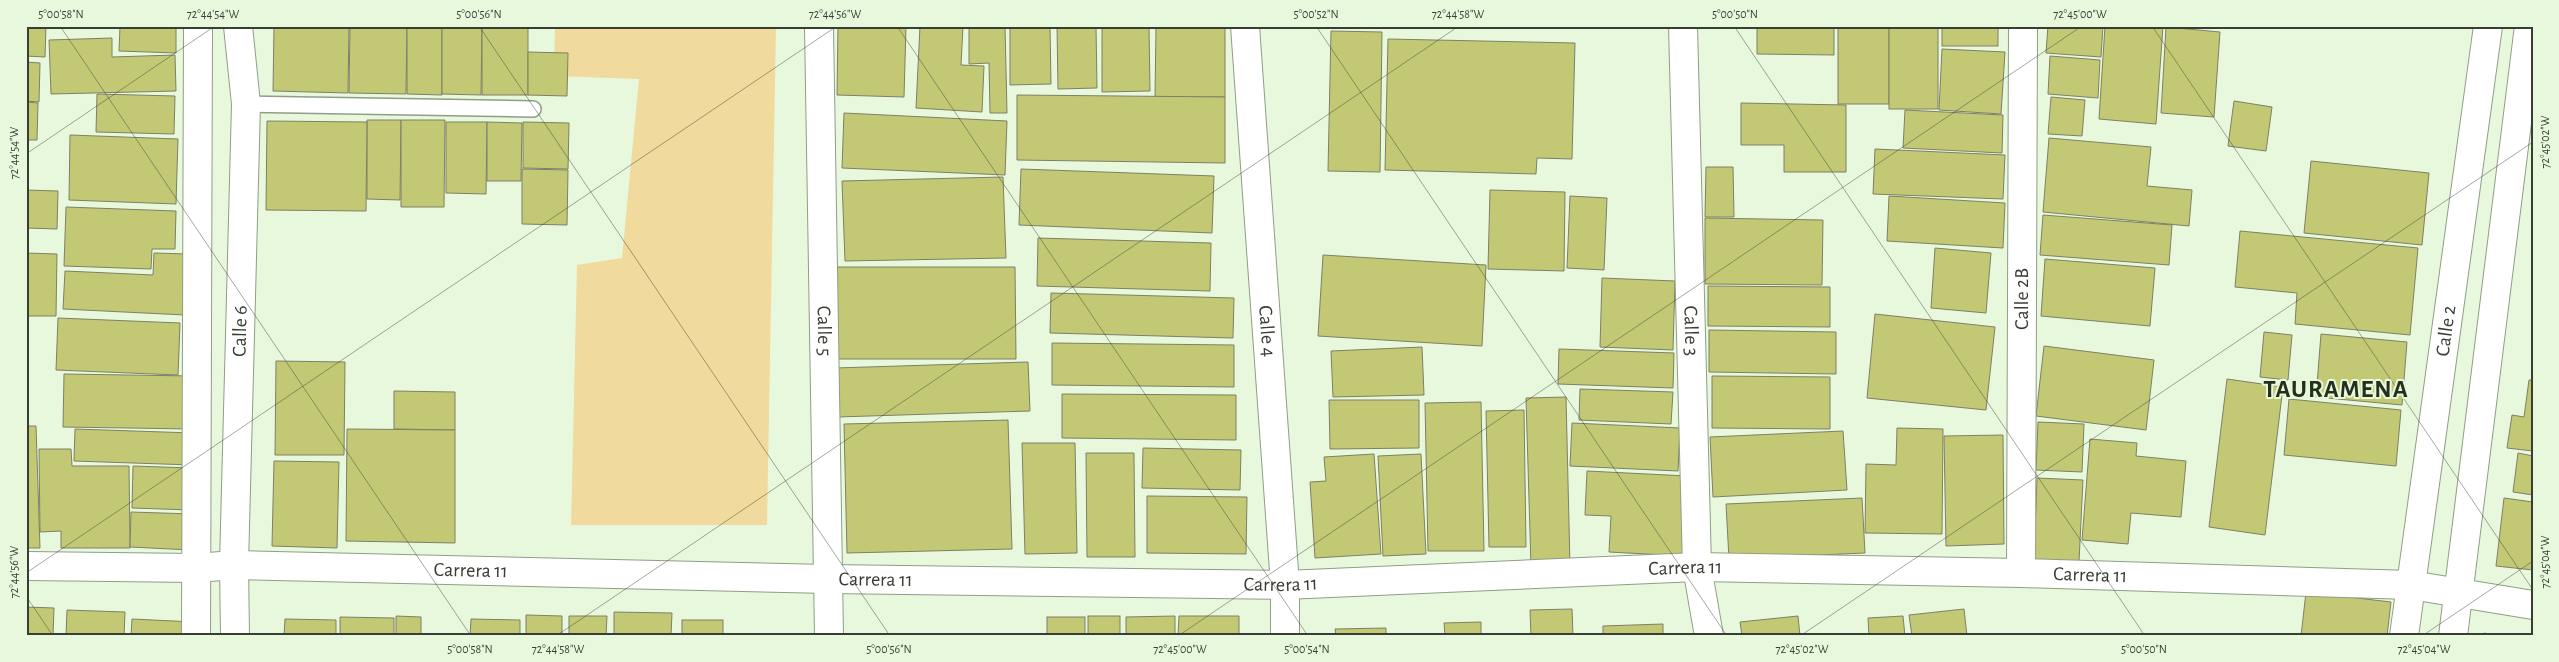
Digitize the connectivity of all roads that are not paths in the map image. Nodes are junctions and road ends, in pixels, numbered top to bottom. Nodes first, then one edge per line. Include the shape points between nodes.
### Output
1 (198, 26) edge
2 (238, 26) edge
3 (819, 26) edge
4 (1245, 26) edge
5 (1683, 26) edge
6 (2023, 26) edge
7 (2488, 26) edge
8 (2529, 26) edge
9 (246, 104) junction
10 (533, 109) dead end
11 (234, 564) junction
12 (26, 566) edge
13 (1697, 567) junction
14 (196, 568) junction
15 (2021, 573) junction
16 (828, 579) junction
17 (1284, 585) junction
18 (2411, 585) junction
19 (2458, 595) junction
20 (2533, 605) edge
21 (196, 636) edge
22 (235, 636) edge
23 (829, 636) edge
24 (1285, 636) edge
25 (1709, 636) edge
26 (2404, 636) edge
27 (2453, 636) edge

1 - 14 street
2 - 9 street, Calle 6
3 - 16 street, Calle 5
4 - 17 street, Calle 4
5 - 13 street, Calle 3
6 - 15 street, Calle 2B
7 - 18 street, Calle 2
8 - 19 street
9 - 10 lane
9 - 11 street, Calle 6
11 - 14 street, Carrera 11
11 - 16 street, Carrera 11
11 - 22 street, Calle 6
12 - 14 street, Carrera 11
13 - 15 street, Carrera 11
13 - 17 street, Carrera 11
13 - 25 street, Calle 3
14 - 21 street
15 - 18 street, Carrera 11
16 - 17 street, Carrera 11
16 - 23 street, Calle 5
17 - 24 street, Calle 4
18 - 19 street, Carrera 11
18 - 26 street, Calle 2
19 - 20 street, Carrera 11
19 - 27 street

